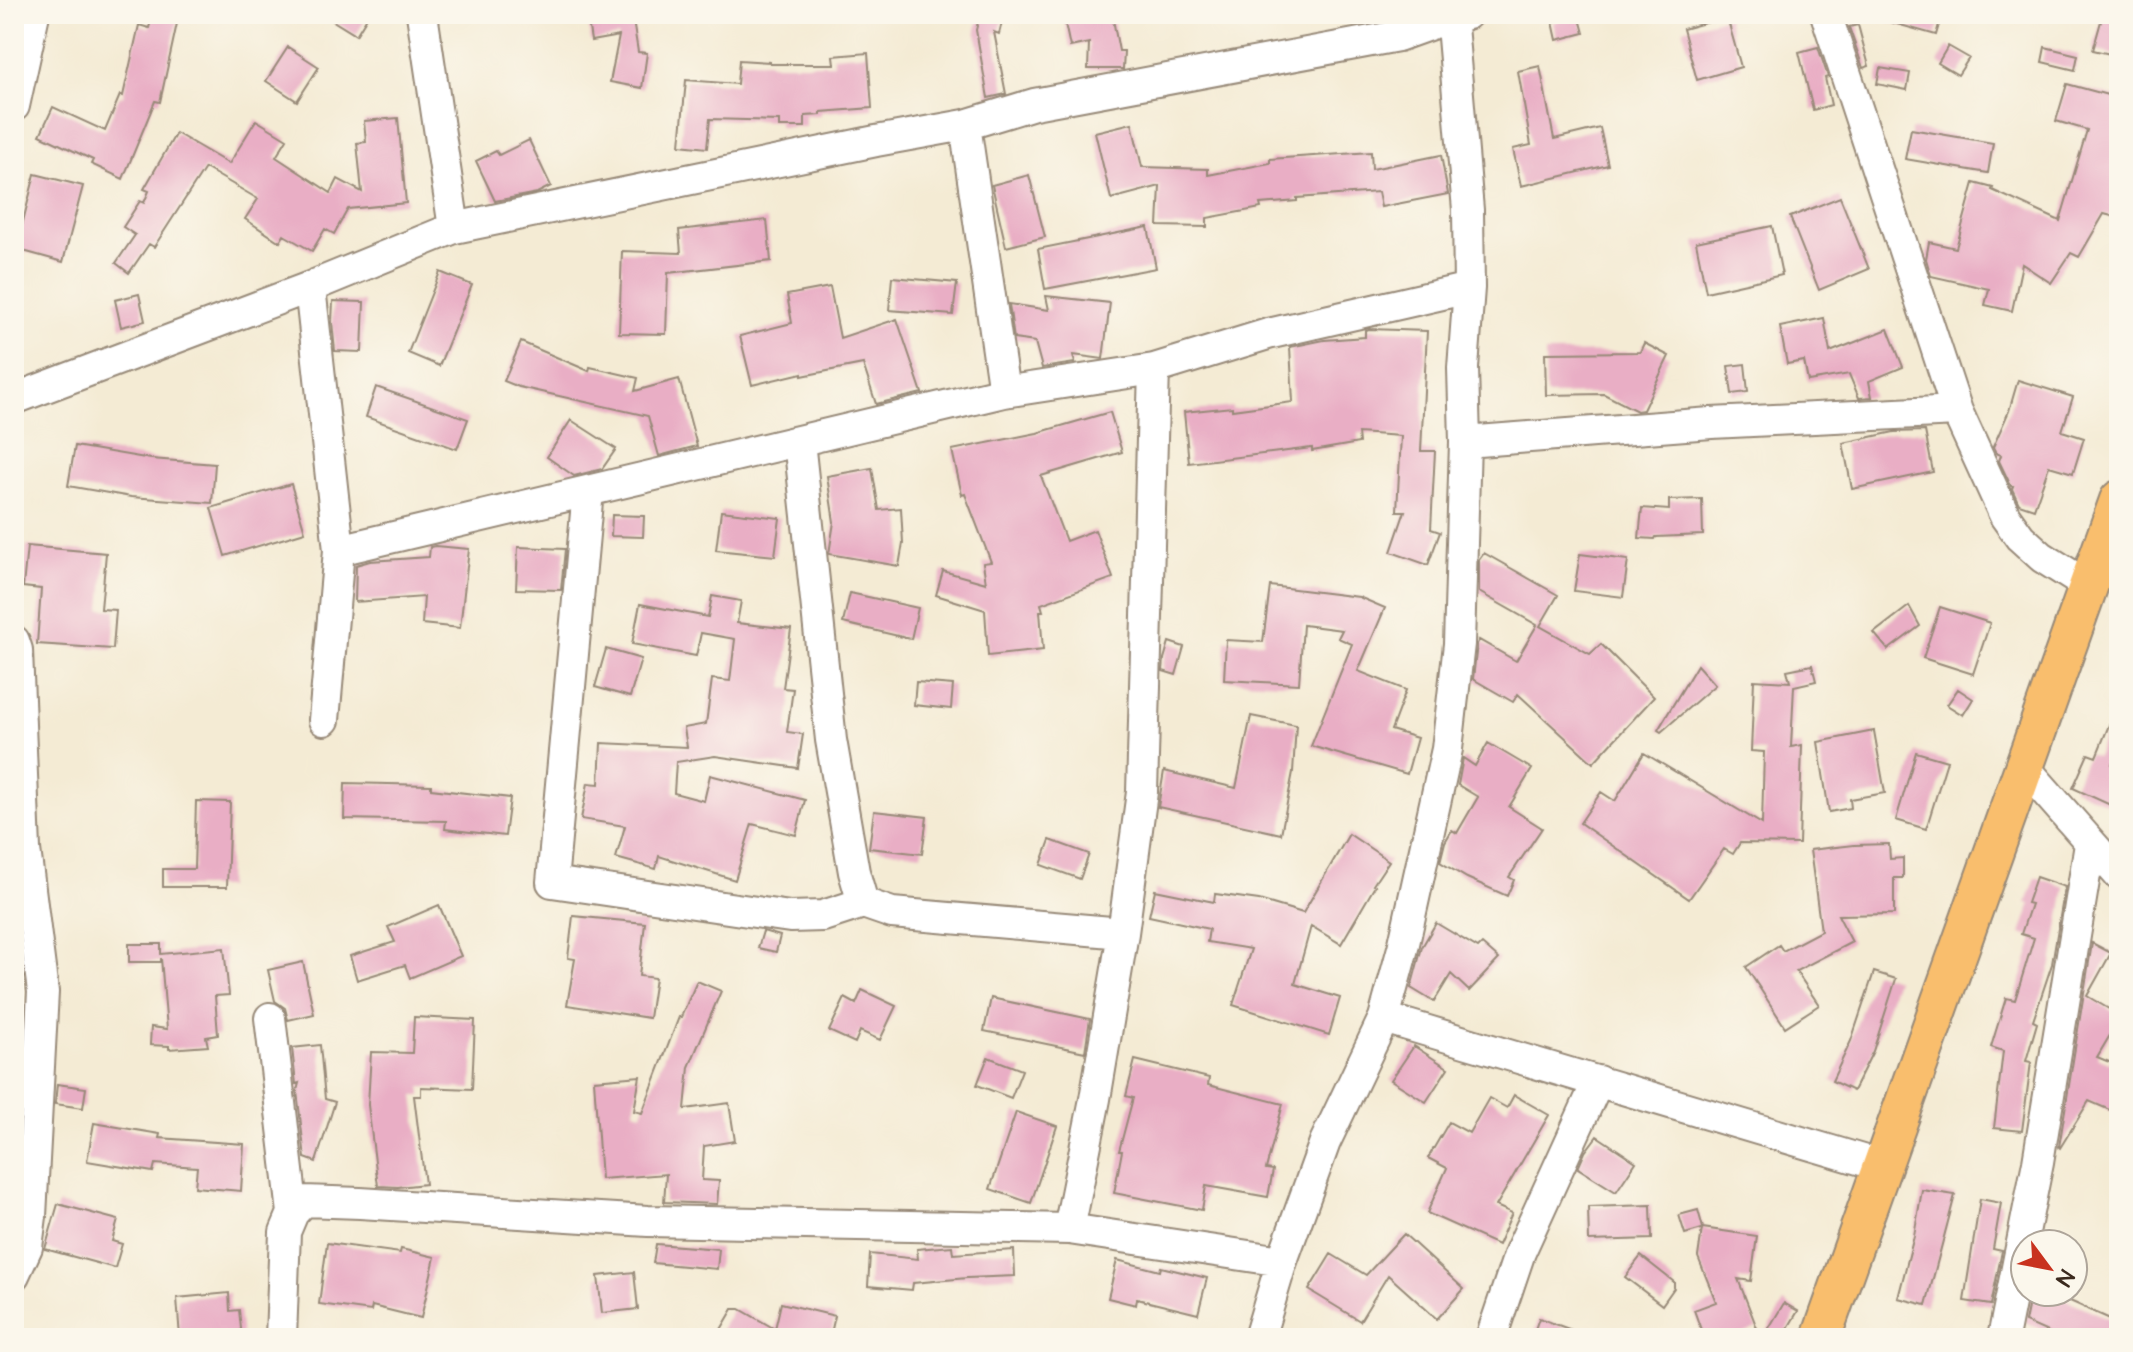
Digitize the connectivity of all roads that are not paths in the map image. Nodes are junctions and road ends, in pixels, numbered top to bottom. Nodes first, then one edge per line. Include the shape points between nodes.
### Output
1 (34, 14) edge
2 (422, 14) edge
3 (1826, 14) edge
4 (1456, 15) edge
5 (14, 106) edge
6 (965, 125) junction
7 (454, 228) junction
8 (310, 287) junction
9 (1469, 288) junction
10 (1154, 369) junction
11 (1004, 392) junction
12 (14, 399) edge
13 (1957, 411) junction
14 (799, 441) junction
15 (1465, 442) junction
16 (588, 491) junction
17 (2119, 500) edge
18 (339, 550) junction
19 (2088, 586) junction
20 (14, 641) edge
21 (324, 720) dead end
22 (2024, 767) junction
23 (2090, 844) junction
24 (2119, 875) edge
25 (863, 903) junction
26 (1123, 933) junction
27 (270, 1018) dead end
28 (1384, 1018) junction
29 (1598, 1081) junction
30 (1882, 1166) junction
31 (293, 1213) junction
32 (1069, 1229) junction
33 (1282, 1261) junction
34 (14, 1275) edge
35 (281, 1338) edge
36 (1259, 1338) edge
37 (1491, 1338) edge
38 (1821, 1338) edge
39 (2003, 1338) edge

1 - 5 street
2 - 7 street
3 - 13 street
4 - 6 street via 1398,36 1034,104
4 - 9 street
6 - 7 street
6 - 11 street
7 - 8 street
8 - 12 street
8 - 18 street
9 - 10 street via 1268,334
9 - 15 street
10 - 11 street
10 - 26 street via 1142,792
11 - 14 street
13 - 15 street
13 - 19 street via 2005,516 2020,537
14 - 16 street
14 - 25 street via 831,740
15 - 28 street via 1459,644 1447,749
16 - 18 street
16 - 25 street via 552,882 790,917 823,916
17 - 19 main road
18 - 21 street
19 - 22 main road
20 - 34 street via 25,849 43,992 31,1216 27,1247
22 - 23 street
22 - 30 main road
23 - 24 street
23 - 39 street
25 - 26 street via 892,913
26 - 32 street
27 - 31 street
28 - 29 street
28 - 33 street via 1325,1142
29 - 30 street
29 - 37 street via 1520,1252
30 - 38 main road
31 - 32 street via 304,1201 648,1221
31 - 35 street via 285,1232
32 - 33 street
33 - 36 street

